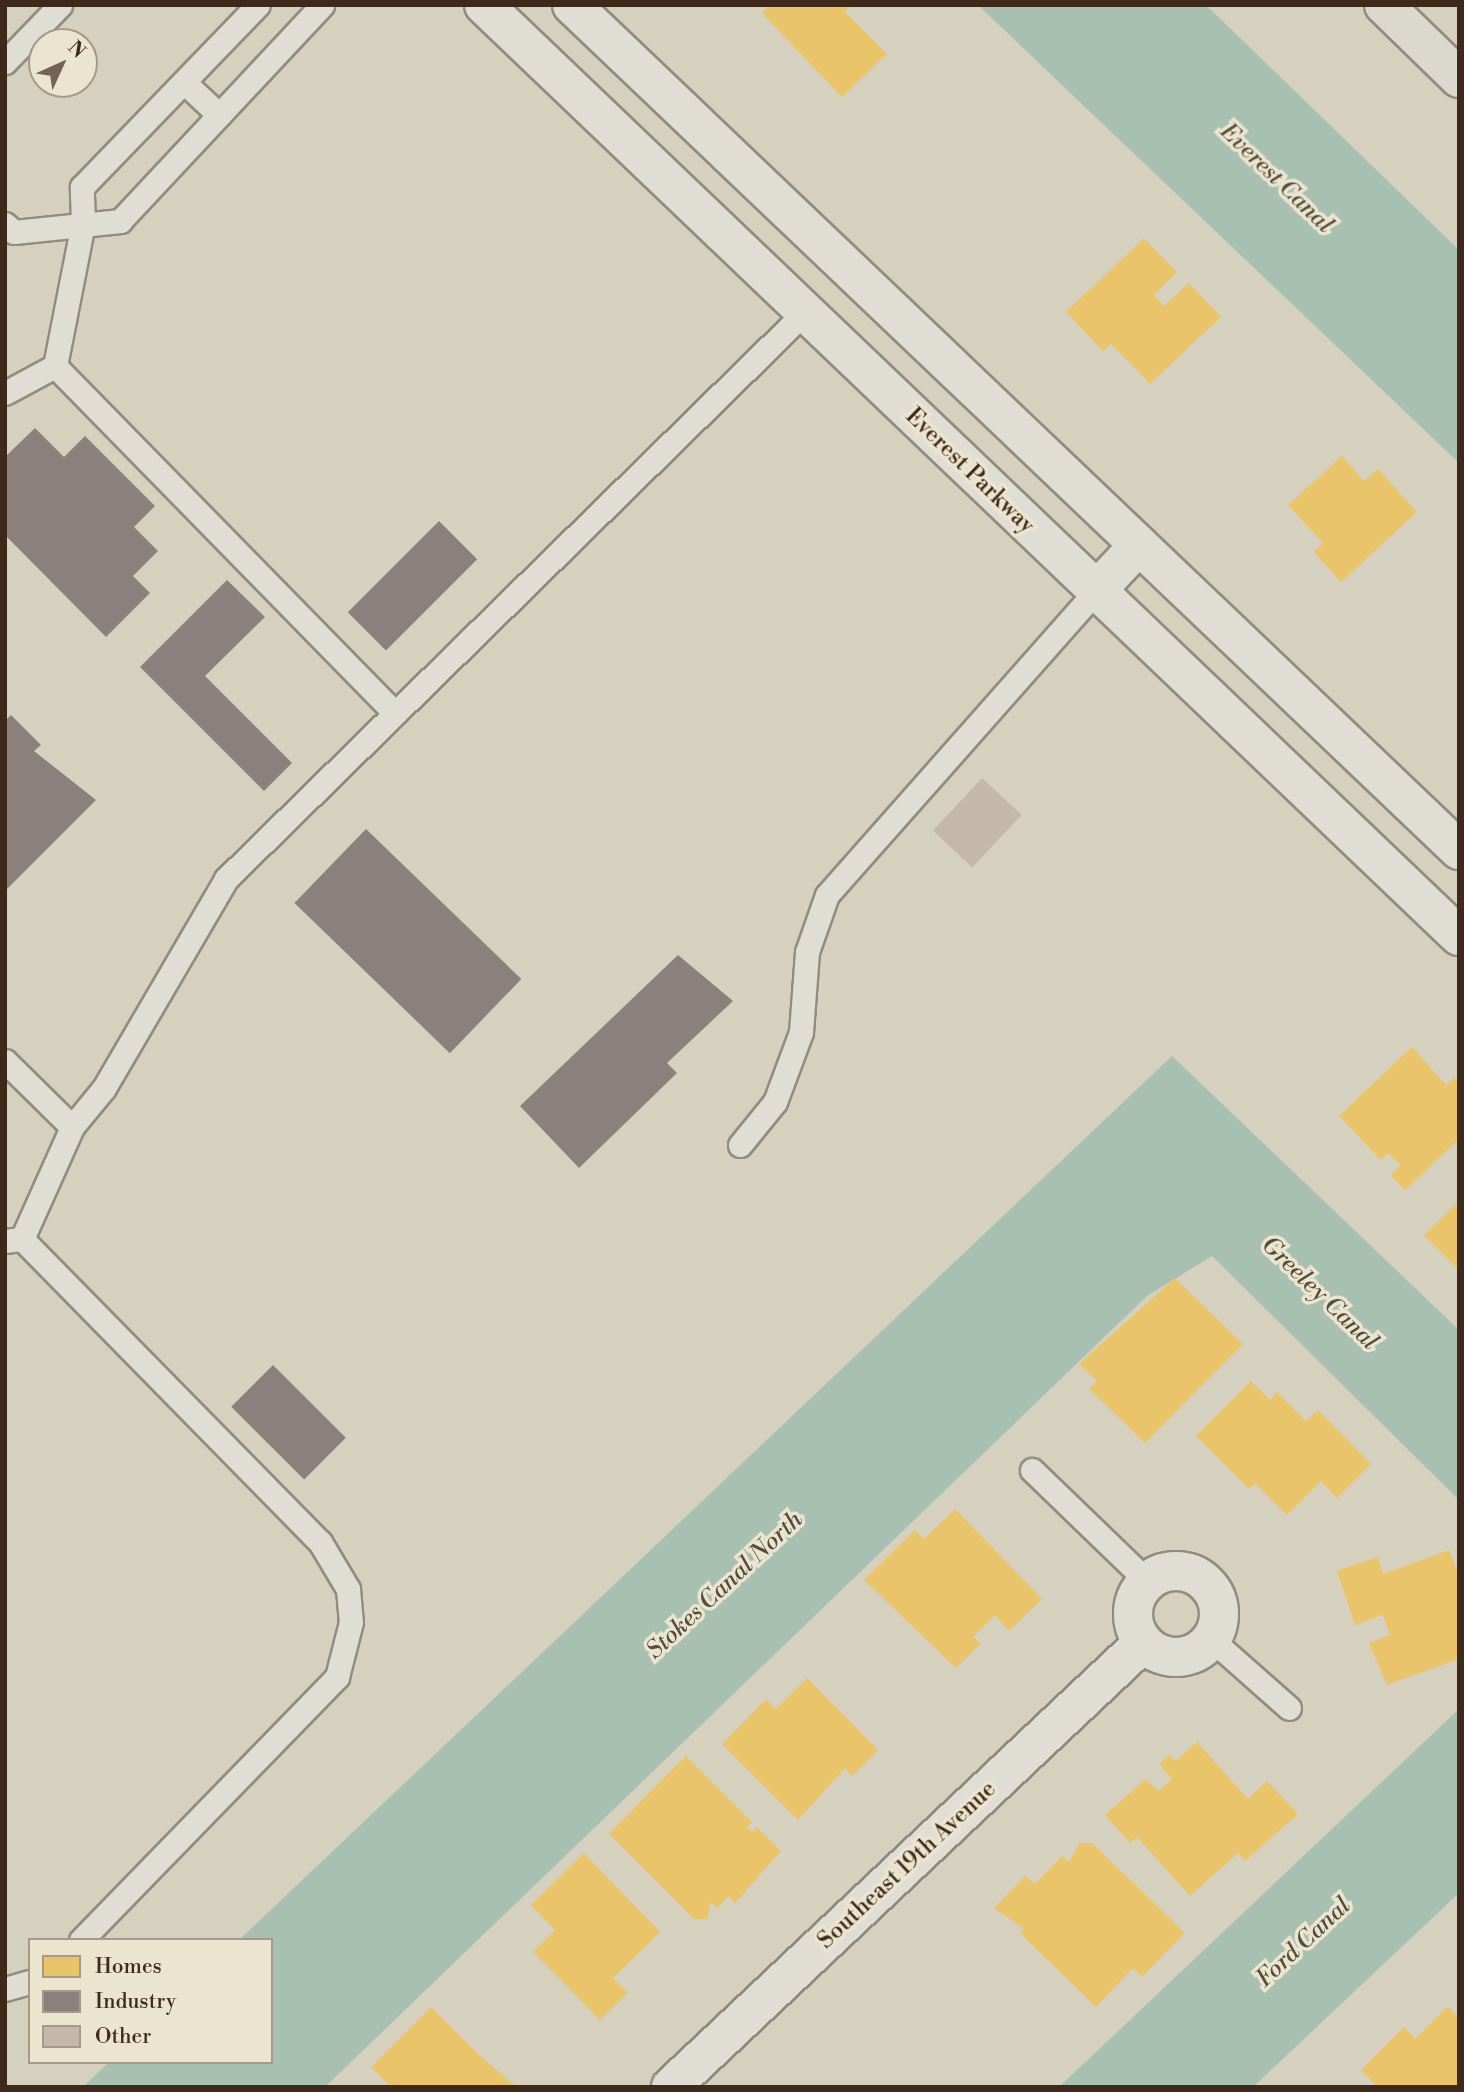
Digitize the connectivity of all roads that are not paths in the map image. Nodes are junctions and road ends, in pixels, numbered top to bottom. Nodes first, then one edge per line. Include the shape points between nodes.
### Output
1 (60, 5) edge
2 (258, 5) edge
3 (321, 5) edge
4 (484, 5) edge
5 (572, 5) edge
6 (1384, 5) edge
7 (5, 62) edge
8 (1459, 78) edge
9 (184, 82) junction
10 (219, 115) junction
11 (83, 223) junction
12 (8, 230) edge
13 (846, 268) junction
14 (804, 313) junction
15 (55, 366) junction
16 (5, 393) edge
17 (1139, 545) junction
18 (1096, 591) junction
19 (395, 713) junction
20 (1459, 850) edge
21 (1459, 936) edge
22 (5, 1061) edge
23 (72, 1128) junction
24 (740, 1145) dead end
25 (14, 1240) edge
26 (1032, 1470) dead end
27 (1147, 1580) junction
28 (1211, 1639) junction
29 (1143, 1643) junction
30 (1289, 1708) dead end
31 (83, 1938) edge
32 (28, 1983) edge
33 (5, 1989) edge
34 (671, 2087) edge

1 - 7 lane
2 - 9 lane
3 - 10 lane
4 - 14 street, Everest Parkway
5 - 13 street
6 - 8 highway
9 - 10 lane
9 - 11 lane via 82,187
10 - 11 lane via 120,221
11 - 12 lane
11 - 15 lane
13 - 14 street
13 - 17 street
14 - 18 street, Everest Parkway
14 - 19 lane
15 - 16 lane
15 - 19 lane
17 - 18 street
17 - 20 street
18 - 21 street, Everest Parkway
18 - 24 lane via 827,895 807,952 801,1032 775,1102
19 - 23 lane via 226,879 104,1088
22 - 23 lane
23 - 25 lane
25 - 31 lane via 320,1542 348,1589 351,1622 337,1677
26 - 27 lane
27 - 28 street via 1173,1571 1199,1577 1216,1599
27 - 29 street via 1133,1604
28 - 29 street via 1178,1657
28 - 30 lane
29 - 34 street, Southeast 19th Avenue
32 - 33 lane

